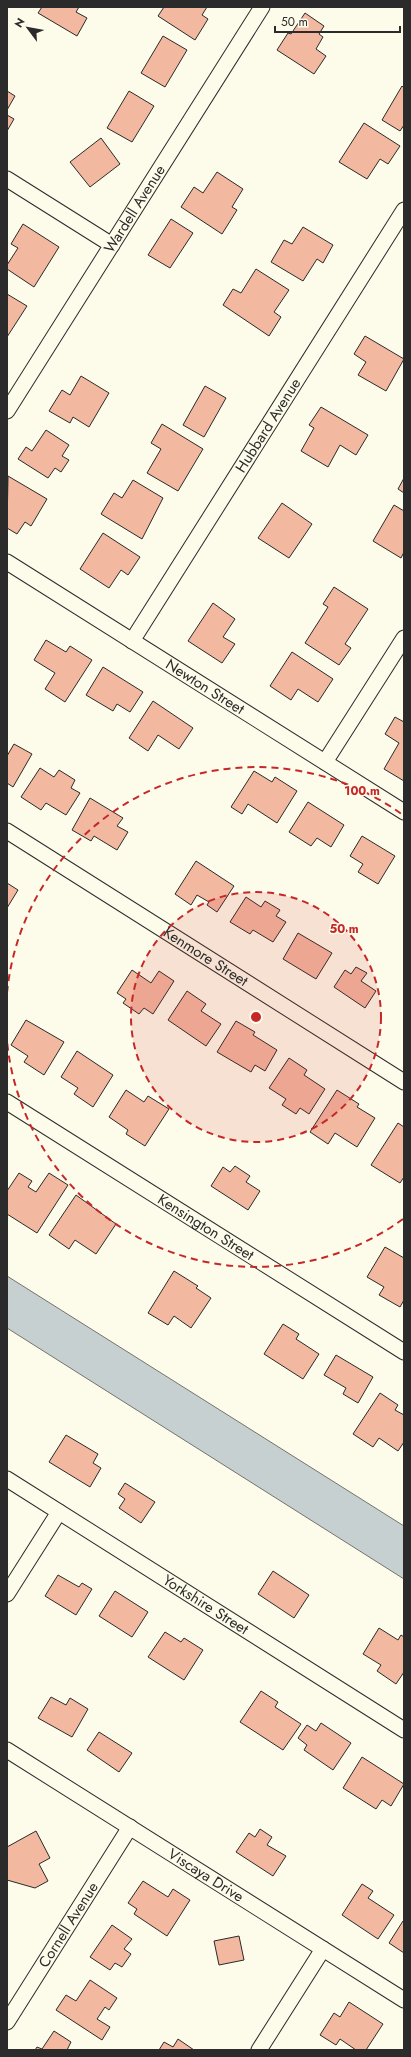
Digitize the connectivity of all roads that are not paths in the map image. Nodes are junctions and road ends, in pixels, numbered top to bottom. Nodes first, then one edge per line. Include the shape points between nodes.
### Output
1 (262, 7) edge
2 (7, 179) edge
3 (404, 210) edge
4 (112, 245) junction
5 (7, 411) edge
6 (7, 562) edge
7 (404, 638) edge
8 (132, 641) junction
9 (325, 762) junction
10 (404, 812) edge
11 (7, 831) edge
12 (404, 1082) edge
13 (7, 1102) edge
14 (404, 1352) edge
15 (7, 1480) edge
16 (59, 1512) junction
17 (7, 1594) edge
18 (404, 1730) edge
19 (7, 1750) edge
20 (130, 1827) junction
21 (323, 1949) junction
22 (404, 2000) edge
23 (7, 2022) edge
24 (260, 2050) edge

1 - 4 street, Wardell Avenue
2 - 4 street
3 - 8 street, Hubbard Avenue
4 - 5 street, Wardell Avenue
6 - 8 street, Newton Street
7 - 9 street
8 - 9 street, Newton Street
9 - 10 street, Newton Street
11 - 12 street, Kenmore Street
13 - 14 street, Kensington Street
15 - 16 street, Yorkshire Street
16 - 17 street
16 - 18 street, Yorkshire Street
19 - 20 street, Viscaya Drive
20 - 21 street, Viscaya Drive
20 - 23 street, Cornell Avenue
21 - 22 street, Viscaya Drive
21 - 24 street

